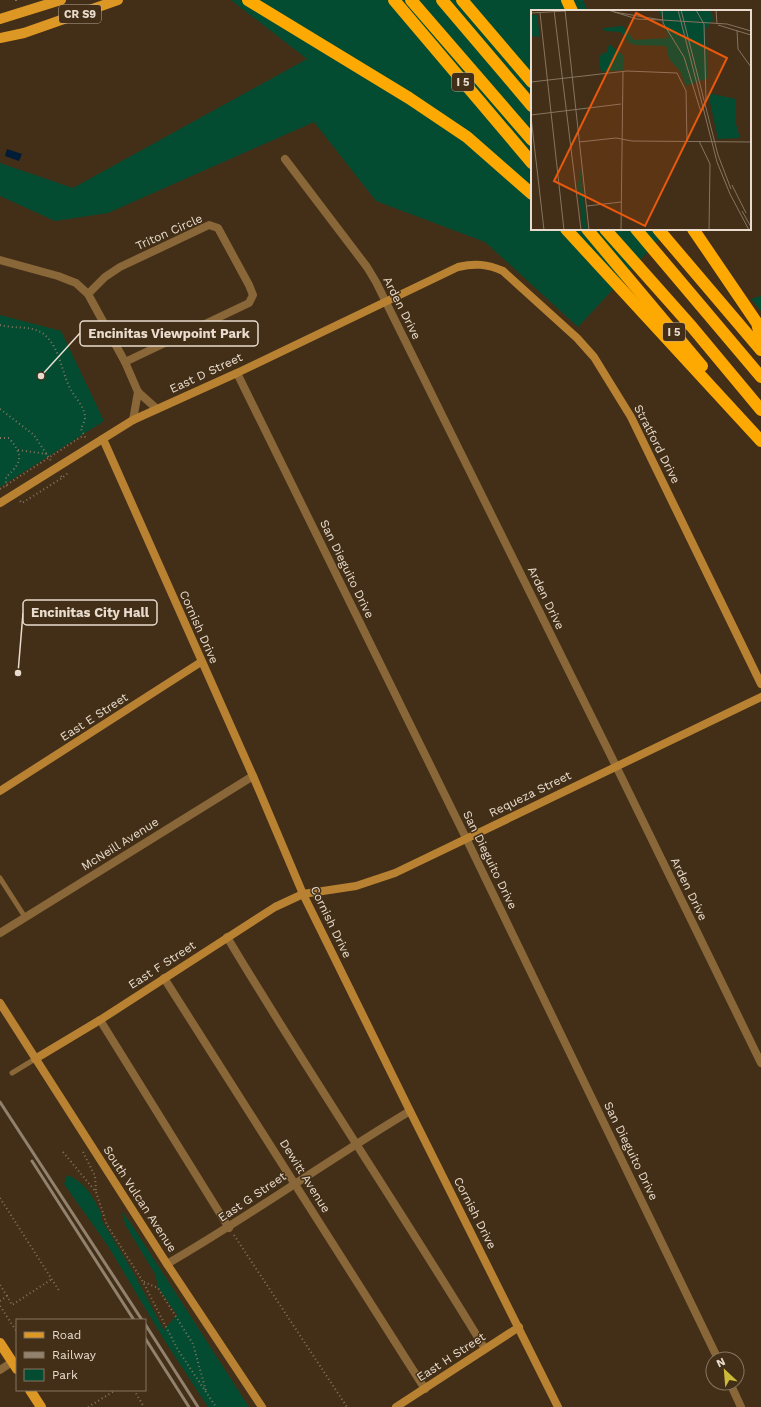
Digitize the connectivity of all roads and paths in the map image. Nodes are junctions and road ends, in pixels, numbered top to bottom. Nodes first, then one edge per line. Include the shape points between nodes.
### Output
1 (61, 0) edge
2 (118, 0) edge
3 (248, 0) edge
4 (394, 0) edge
5 (411, 0) edge
6 (442, 0) edge
7 (462, 0) edge
8 (567, 0) edge
9 (572, 10) edge
10 (0, 19) edge
11 (0, 38) edge
12 (531, 81) edge
13 (531, 105) edge
14 (531, 139) edge
15 (285, 160) dead end
16 (531, 162) edge
17 (531, 193) edge
18 (567, 230) edge
19 (588, 230) edge
20 (606, 230) edge
21 (637, 230) edge
22 (659, 230) edge
23 (694, 230) edge
24 (0, 260) edge
25 (475, 263) joint
26 (88, 294) junction
27 (385, 300) junction
28 (0, 325) edge
29 (761, 340) edge
30 (761, 350) edge
31 (125, 362) junction
32 (237, 373) junction
33 (761, 377) edge
34 (138, 392) junction
35 (0, 409) edge
36 (157, 409) junction
37 (761, 410) edge
38 (133, 420) junction
39 (84, 435) junction
40 (761, 436) edge
41 (0, 438) edge
42 (102, 439) junction
43 (761, 441) edge
44 (90, 447) junction
45 (18, 450) junction
46 (47, 454) junction
47 (49, 458) junction
48 (56, 468) junction
49 (71, 470) dead end
50 (62, 478) junction
51 (6, 484) junction
52 (0, 489) edge
53 (15, 493) junction
54 (0, 503) edge
55 (201, 662) junction
56 (761, 684) edge
57 (761, 697) edge
58 (616, 766) junction
59 (253, 776) junction
60 (0, 791) edge
61 (466, 838) junction
62 (0, 878) edge
63 (303, 894) junction
64 (25, 917) junction
65 (0, 933) edge
66 (227, 937) junction
67 (164, 978) junction
68 (0, 1003) edge
69 (100, 1020) junction
70 (35, 1059) junction
71 (761, 1063) edge
72 (12, 1073) dead end
73 (410, 1111) junction
74 (356, 1143) junction
75 (82, 1151) dead end
76 (63, 1152) dead end
77 (295, 1183) junction
78 (96, 1192) junction
79 (0, 1198) edge
80 (229, 1228) junction
81 (167, 1264) junction
82 (52, 1279) junction
83 (143, 1282) junction
84 (0, 1285) edge
85 (60, 1292) dead end
86 (7, 1296) junction
87 (0, 1301) edge
88 (0, 1306) edge
89 (519, 1327) junction
90 (16, 1330) edge
91 (0, 1343) edge
92 (485, 1349) junction
93 (714, 1351) edge
94 (15, 1366) edge
95 (0, 1370) edge
96 (424, 1389) junction
97 (31, 1391) edge
98 (114, 1391) edge
99 (135, 1391) edge
100 (734, 1391) edge
101 (206, 1393) junction
102 (41, 1407) edge
103 (88, 1407) edge
104 (144, 1407) edge
105 (216, 1407) edge
106 (262, 1407) edge
107 (347, 1407) edge
108 (396, 1407) edge
109 (558, 1407) edge
110 (741, 1407) edge

1 - 10 main road, CR S9
2 - 11 main road, CR S9 via 30,31
3 - 17 highway via 409,98 467,137
4 - 16 highway, I 5
5 - 14 highway
6 - 13 highway
7 - 12 highway
8 - 9 highway
15 - 27 street, Arden Drive via 368,266
18 - 43 highway
19 - 40 highway, I 5
20 - 37 highway
21 - 33 highway
22 - 30 highway
23 - 29 highway via 757,323
24 - 26 street via 58,276 76,283
25 - 27 street, East D Street via 458,267
25 - 56 street, Stratford Drive via 503,271 594,356 631,417
26 - 31 street
26 - 31 street, Triton Circle via 105,277 120,267 209,225 218,228 249,285 252,295 250,303
27 - 32 street, East D Street
27 - 58 street, Arden Drive
28 - 39 path via 35,330 44,335 58,352 63,375 81,405 85,418 81,429
31 - 34 street
32 - 36 street, East D Street
32 - 61 street, San Dieguito Drive
34 - 36 street
34 - 38 street
35 - 46 path via 34,435
36 - 38 street, East D Street
38 - 42 street, East D Street
39 - 44 path
39 - 47 path
41 - 45 path via 9,438
42 - 44 street, East D Street
42 - 55 street, Cornish Drive
44 - 48 street, East D Street
45 - 46 path
45 - 51 path via 20,460 6,477
46 - 47 path
47 - 48 path
47 - 51 path
48 - 50 path
48 - 53 street, East D Street
49 - 50 path
50 - 53 path via 22,503
51 - 52 path
51 - 53 path
53 - 54 street, East D Street
55 - 59 street, Cornish Drive
55 - 60 street, East E Street
57 - 58 street, Requeza Street
58 - 61 street, Requeza Street
58 - 71 street, Arden Drive
59 - 63 street, Cornish Drive
59 - 64 street, McNeill Avenue
61 - 63 street, Requeza Street via 395,873 356,886
61 - 93 street, San Dieguito Drive
62 - 64 lane
63 - 66 street, East F Street via 275,907
63 - 73 street, Cornish Drive
64 - 65 street, McNeill Avenue
66 - 67 street, East F Street
66 - 74 street
67 - 69 street, East F Street
67 - 77 street, Dewitt Avenue
68 - 70 street, South Vulcan Avenue
69 - 70 street, East F Street
69 - 80 street
70 - 72 lane
70 - 81 street, South Vulcan Avenue
73 - 74 street, East G Street
73 - 89 street, Cornish Drive
74 - 77 street, East G Street
74 - 92 street
75 - 78 path via 95,1176
76 - 78 path
77 - 80 street, East G Street
77 - 96 street, Dewitt Avenue
78 - 83 path via 107,1225
79 - 82 path
80 - 81 street, East G Street
80 - 107 path
81 - 106 street, South Vulcan Avenue
82 - 85 path
82 - 86 path via 12,1305
83 - 101 path via 178,1350
83 - 101 path via 158,1288 193,1344
84 - 86 path
86 - 87 path
88 - 90 path
89 - 92 street, East H Street
89 - 109 street, Cornish Drive
91 - 94 main road
92 - 96 street, East H Street
94 - 95 street
96 - 108 street, East H Street
97 - 102 main road
98 - 103 path
99 - 104 path
100 - 110 street
101 - 105 path

